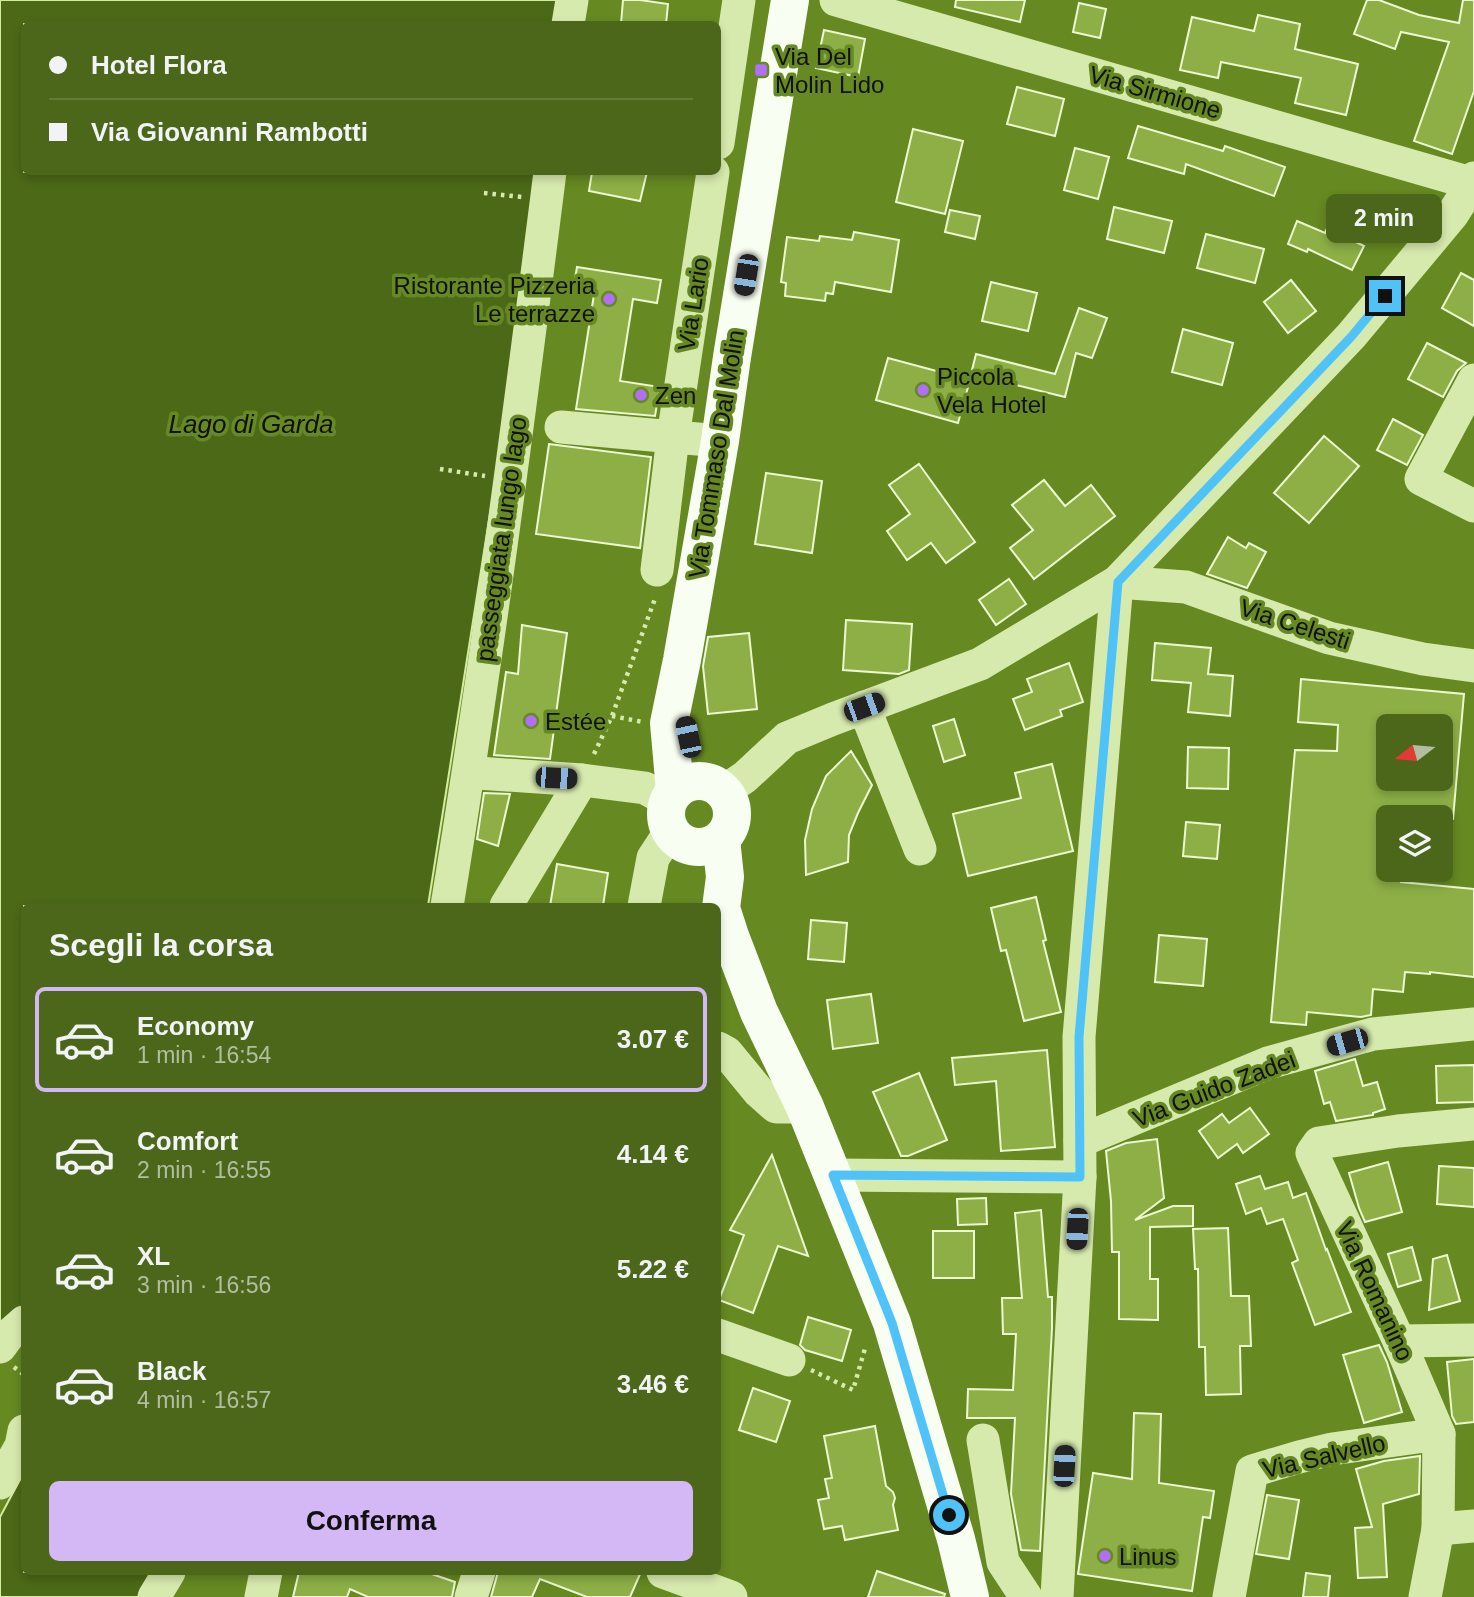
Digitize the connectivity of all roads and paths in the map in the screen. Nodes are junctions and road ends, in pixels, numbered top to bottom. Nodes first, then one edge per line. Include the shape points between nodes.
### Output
1 (572, 0) edge
2 (739, 0) edge
3 (790, 0) edge
4 (836, 0) edge
5 (568, 21) edge
6 (721, 123) edge
7 (713, 175) edge
8 (1473, 182) edge
9 (548, 186) edge
10 (484, 193) dead end
11 (1474, 380) edge
12 (561, 428) dead end
13 (673, 437) junction
14 (720, 441) junction
15 (440, 469) dead end
16 (510, 479) junction
17 (1474, 506) edge
18 (657, 570) dead end
19 (1118, 582) junction
20 (1474, 666) edge
21 (864, 707) junction
22 (477, 774) dead end
23 (582, 780) junction
24 (692, 811) junction
25 (920, 849) dead end
26 (448, 903) edge
27 (508, 903) edge
28 (645, 903) edge
29 (711, 903) edge
30 (723, 928) edge
31 (1474, 1024) edge
32 (721, 1042) edge
33 (805, 1107) junction
34 (1474, 1125) edge
35 (1080, 1142) junction
36 (833, 1175) junction
37 (1080, 1177) junction
38 (892, 1323) junction
39 (21, 1325) edge
40 (721, 1336) edge
41 (1474, 1340) edge
42 (1399, 1341) junction
43 (0, 1347) edge
44 (789, 1360) joint
45 (1439, 1434) junction
46 (983, 1440) dead end
47 (21, 1446) edge
48 (0, 1483) edge
49 (1474, 1526) edge
50 (1438, 1529) junction
51 (167, 1575) edge
52 (265, 1575) edge
53 (671, 1575) edge
54 (154, 1597) edge
55 (261, 1597) edge
56 (731, 1597) edge
57 (970, 1597) edge
58 (1026, 1597) edge
59 (1057, 1597) edge
60 (1229, 1597) edge
61 (1425, 1597) edge

1 - 5 street
2 - 6 street
3 - 14 main road, Via Tommaso Dal Molin
4 - 8 street, Via Sirmione
7 - 13 street, Via Lario
8 - 19 street via 1452,215 1351,337
9 - 10 path
9 - 16 street, passeggiata lungo lago
11 - 17 street via 1421,479
12 - 13 street
13 - 14 street
13 - 18 street, Via Lario
14 - 24 main road, Via Tommaso Dal Molin via 682,660 685,721 692,753
15 - 16 path
16 - 26 street, passeggiata lungo lago
19 - 20 street, Via Celesti via 1186,587 1329,638
19 - 21 street via 980,664
19 - 35 street via 1079,1037
21 - 24 street via 787,738 745,777
21 - 25 street
22 - 23 street
23 - 24 street via 645,789
23 - 27 street
24 - 28 street via 653,858
24 - 29 main road, Via Tommaso Dal Molin
30 - 33 main road, Via Tommaso Dal Molin
31 - 35 street, Via Guido Zadei via 1373,1034 1268,1063
32 - 33 street via 776,1107
33 - 36 main road, Via Tommaso Dal Molin
34 - 42 street, Via Romanino via 1320,1143 1312,1153
35 - 37 street
36 - 37 street
36 - 38 main road, Via Tommaso Dal Molin
37 - 59 street
38 - 44 path via 871,1330 853,1390 798,1364 787,1364
38 - 57 main road, Via Tommaso Dal Molin
39 - 43 street
40 - 44 street
41 - 42 street
42 - 45 street, Via Romanino
45 - 50 street, Via Romanino
45 - 60 street, Via Salvello via 1332,1450 1252,1471
46 - 58 street via 1003,1562
47 - 48 street
49 - 50 street
50 - 61 street, Via Romanino
51 - 54 street
52 - 55 street
53 - 56 street

